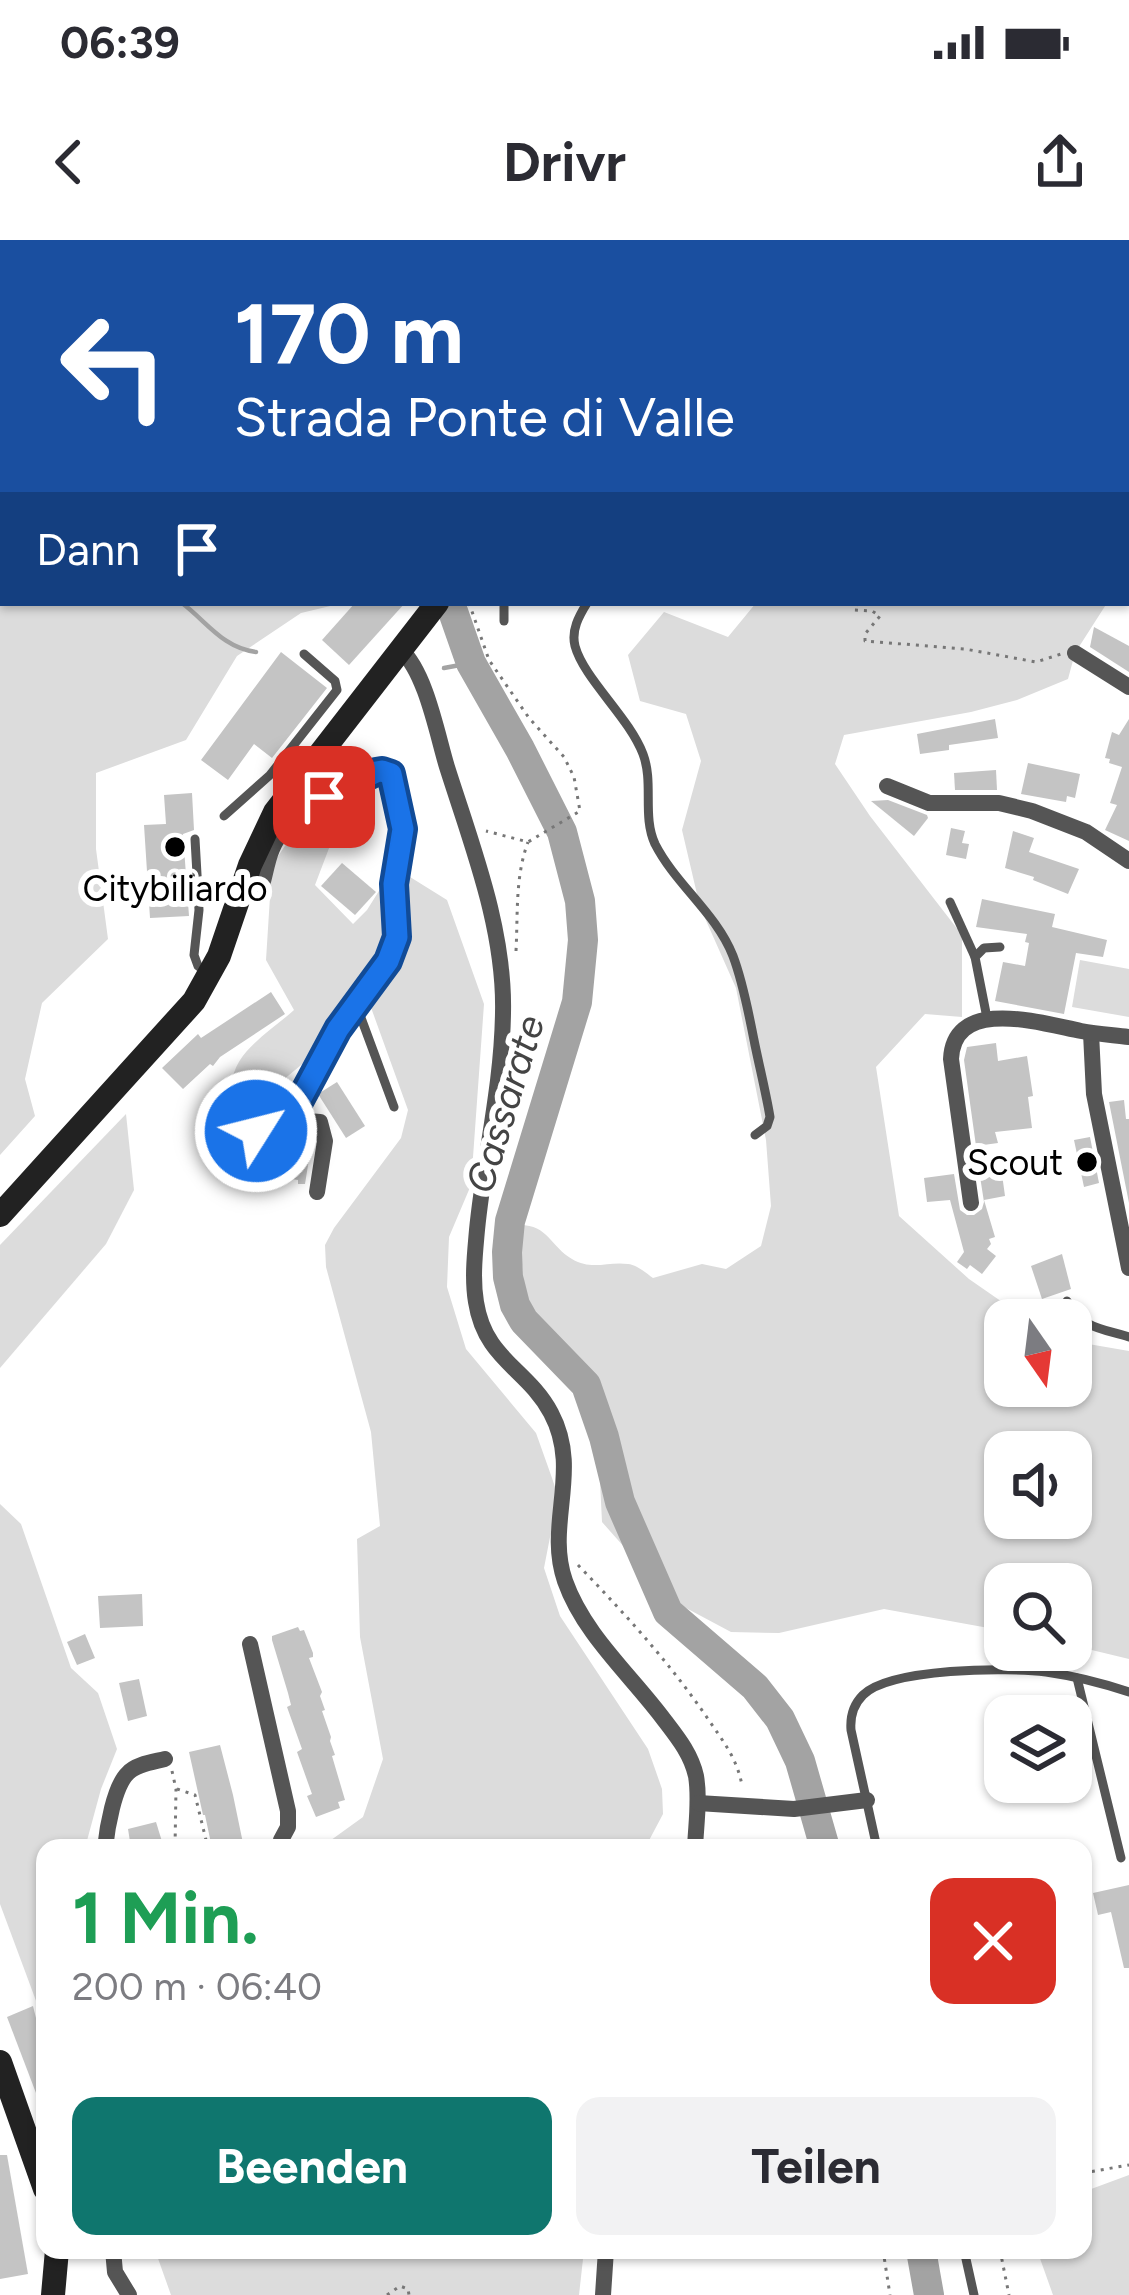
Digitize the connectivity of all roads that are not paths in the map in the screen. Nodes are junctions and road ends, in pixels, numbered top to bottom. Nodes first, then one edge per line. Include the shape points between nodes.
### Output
1 (504, 606) edge
2 (585, 606) edge
3 (430, 607) edge
4 (504, 621) dead end
5 (401, 650) junction
6 (1075, 653) road end
7 (304, 654) dead end
8 (1129, 687) edge
9 (265, 780) junction
10 (887, 786) dead end
11 (285, 798) junction
12 (224, 816) dead end
13 (195, 839) dead end
14 (1129, 861) edge
15 (240, 894) junction
16 (950, 902) dead end
17 (1000, 947) dead end
18 (975, 957) junction
19 (210, 975) junction
20 (356, 1007) junction
21 (987, 1018) junction
22 (1091, 1033) junction
23 (1129, 1037) edge
24 (394, 1107) dead end
25 (754, 1135) dead end
26 (317, 1192) dead end
27 (970, 1203) dead end
28 (0, 1215) edge
29 (1129, 1268) edge
30 (1092, 1326) edge
31 (1129, 1337) edge
32 (250, 1644) dead end
33 (1077, 1678) junction
34 (1129, 1692) edge
35 (165, 1759) dead end
36 (867, 1800) junction
37 (698, 1803) junction
38 (109, 1839) edge
39 (282, 1839) edge
40 (696, 1839) edge
41 (876, 1839) edge
42 (1121, 1858) dead end
43 (0, 2062) edge
44 (36, 2163) edge
45 (56, 2259) edge
46 (114, 2259) edge
47 (605, 2259) edge
48 (966, 2259) edge
49 (53, 2295) edge
50 (129, 2295) edge
51 (603, 2295) edge
52 (974, 2295) edge

1 - 4 lane
2 - 25 lane via 574,643 644,756 654,841 733,955 770,1117
3 - 5 street
5 - 11 street
5 - 37 street via 435,726 490,910 502,981 477,1310 490,1344 542,1400 561,1437 564,1580 590,1627 689,1754
6 - 8 street
7 - 9 lane via 337,690
9 - 11 lane
9 - 12 lane
10 - 14 street via 928,802 1032,811 1086,832
11 - 15 street
13 - 19 lane via 194,956
15 - 19 street
15 - 20 street via 259,894 274,844 301,813 376,772 391,774 403,829 397,937
16 - 18 lane
17 - 18 lane
18 - 21 lane
19 - 28 street via 184,1015
20 - 24 lane
20 - 26 street via 300,1100 255,1127 262,1134 289,1121 320,1122
21 - 22 street
21 - 27 street via 959,1035 950,1054
22 - 23 street
22 - 29 street via 1094,1094
30 - 31 lane
32 - 39 street via 288,1811
33 - 34 lane
33 - 36 lane via 948,1672 865,1693 850,1719
33 - 42 lane
35 - 38 street via 126,1775
36 - 37 street via 794,1809
36 - 41 lane
37 - 40 street
43 - 44 street
45 - 49 street
46 - 50 street
47 - 51 street
48 - 52 lane

